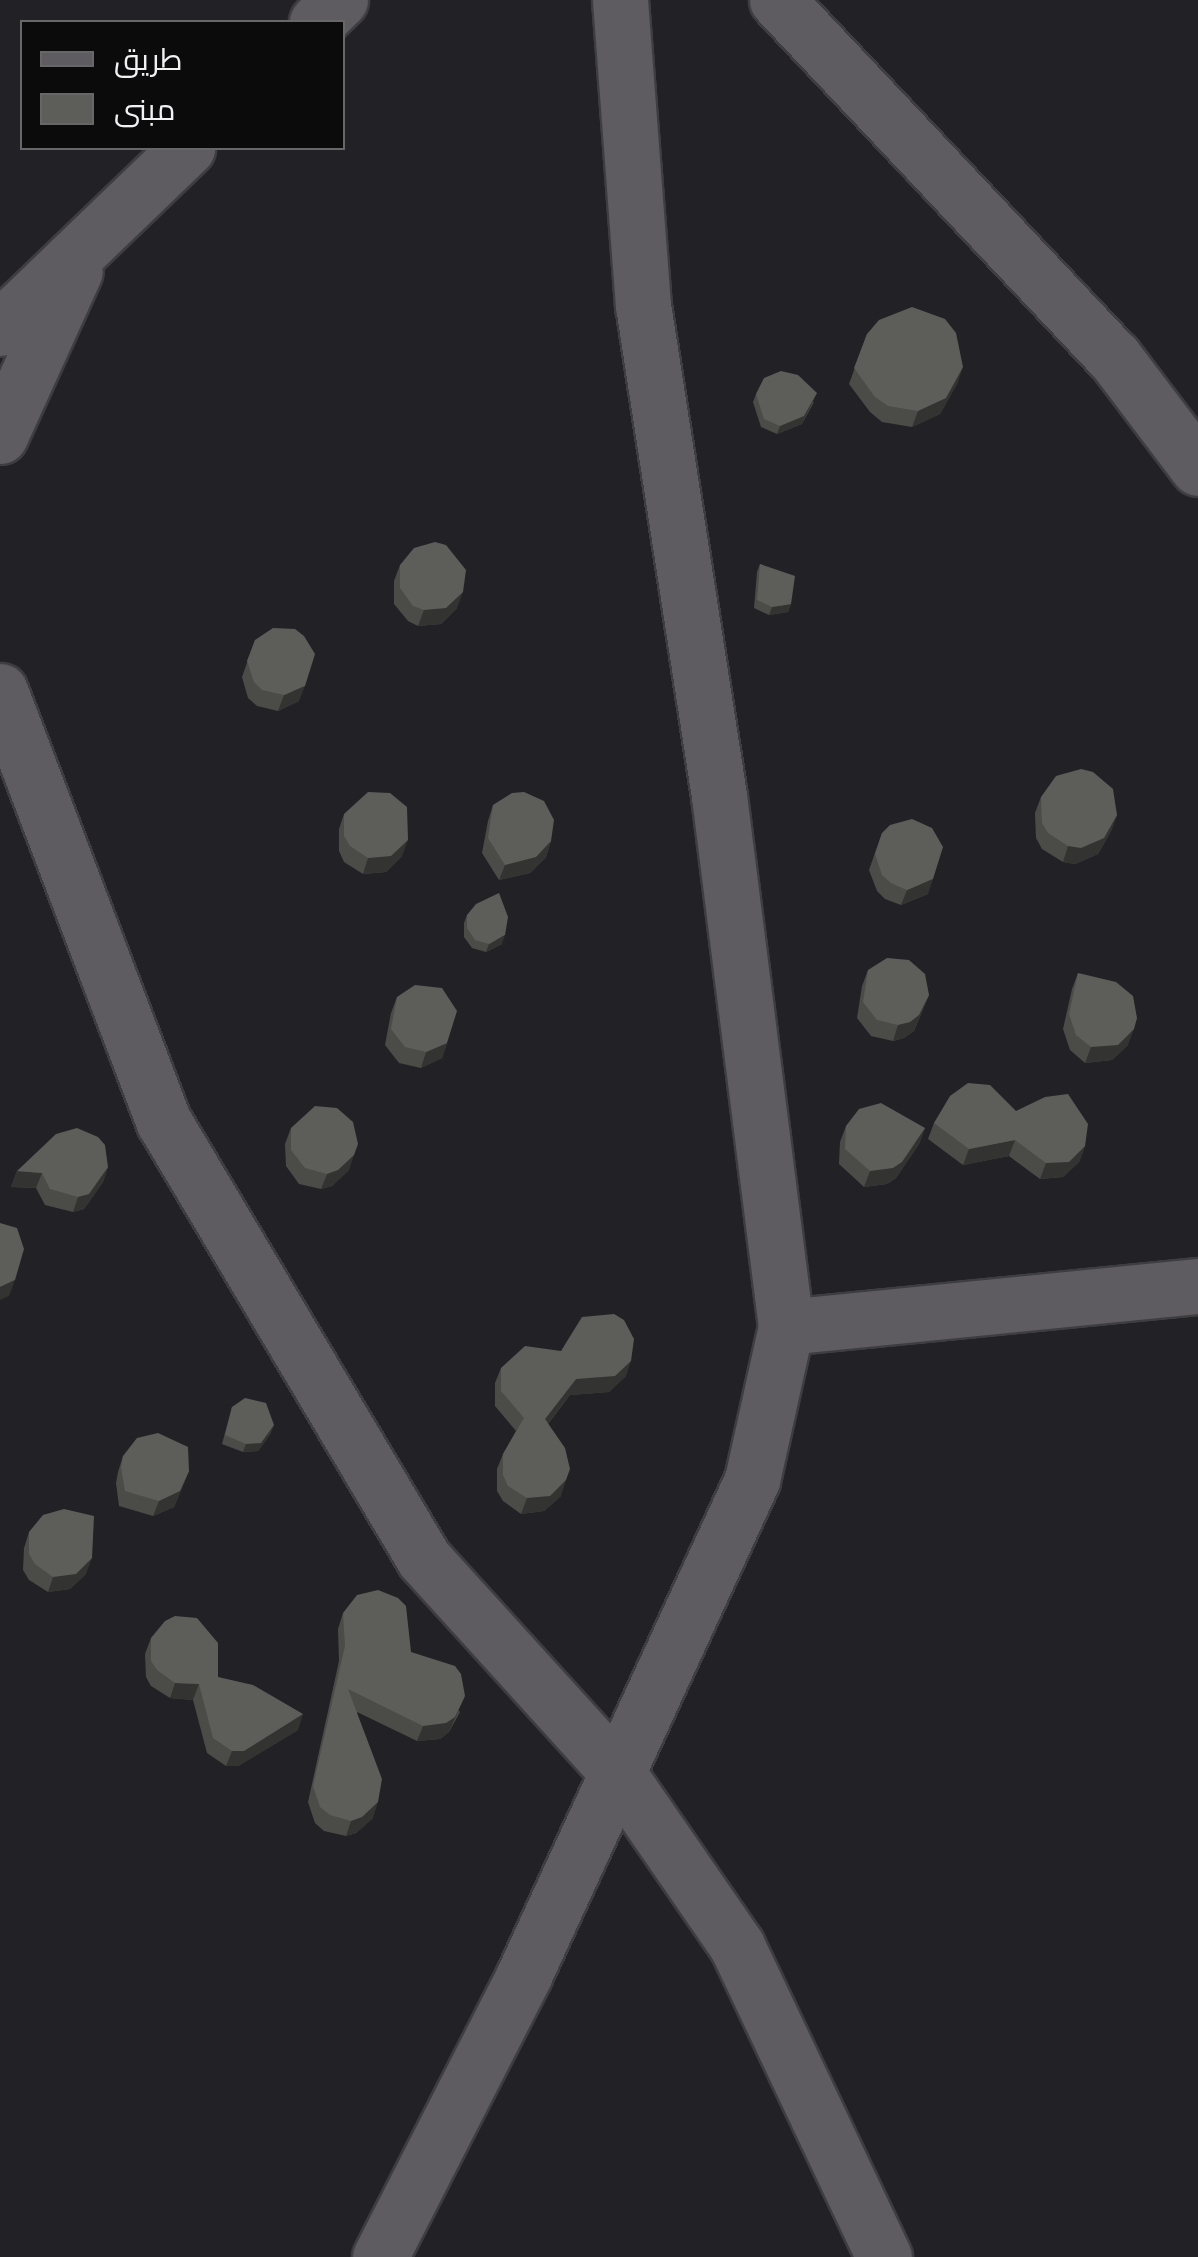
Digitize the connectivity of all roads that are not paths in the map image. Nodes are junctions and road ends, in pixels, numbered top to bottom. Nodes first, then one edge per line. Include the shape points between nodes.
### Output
1 (340, 0) edge
2 (620, 0) edge
3 (776, 0) edge
4 (319, 20) edge
5 (185, 150) edge
6 (88, 243) junction
7 (0, 328) edge
8 (0, 436) edge
9 (1198, 468) edge
10 (0, 691) edge
11 (1198, 1286) edge
12 (786, 1327) junction
13 (617, 1772) junction
14 (380, 2257) edge
15 (884, 2257) edge

1 - 4 street
2 - 12 street via 642,306 719,796
3 - 9 street via 1114,357
5 - 6 street
6 - 7 street
6 - 8 street
10 - 13 street via 164,1122 424,1560
11 - 12 street
12 - 13 street via 752,1480
13 - 14 street via 524,1975
13 - 15 street via 737,1946

